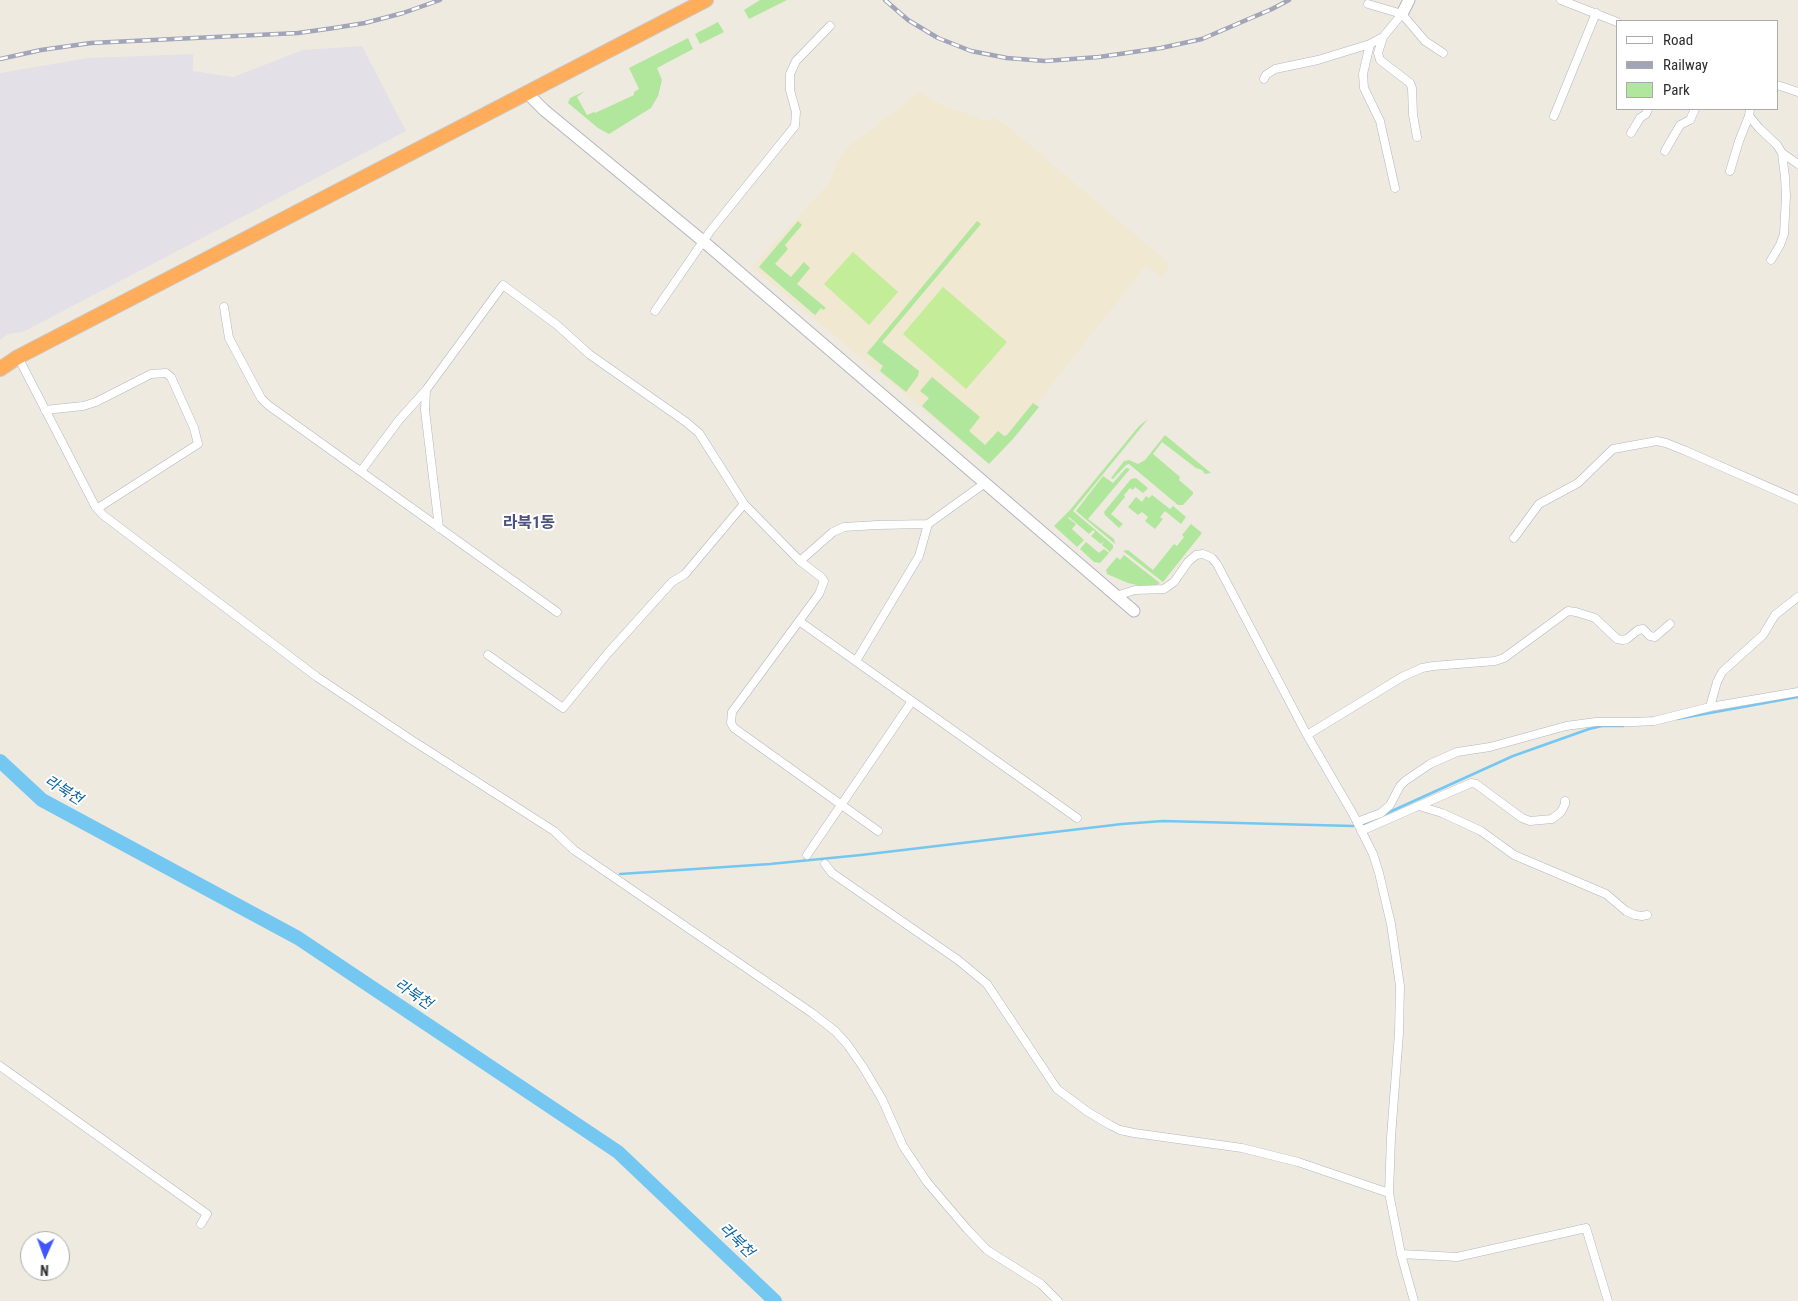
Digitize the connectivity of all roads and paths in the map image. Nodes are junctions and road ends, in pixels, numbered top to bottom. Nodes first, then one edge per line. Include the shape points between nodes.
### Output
1 (706, 0) edge
2 (1409, 0) edge
3 (1561, 0) edge
4 (1368, 4) dead end
5 (1596, 13) junction
6 (1402, 14) junction
7 (1616, 22) edge
8 (830, 26) dead end
9 (1383, 37) junction
10 (1370, 44) junction
11 (1443, 53) dead end
12 (1264, 78) dead end
13 (1778, 85) edge
14 (526, 92) junction
15 (1798, 92) edge
16 (1648, 110) edge
17 (1695, 110) edge
18 (1750, 112) edge
19 (1554, 116) dead end
20 (1631, 133) dead end
21 (1417, 138) dead end
22 (1665, 150) dead end
23 (1782, 153) junction
24 (1798, 164) edge
25 (1730, 171) dead end
26 (1395, 188) dead end
27 (703, 242) junction
28 (1771, 260) dead end
29 (224, 308) dead end
30 (655, 311) dead end
31 (18, 357) junction
32 (0, 369) edge
33 (426, 390) junction
34 (45, 410) junction
35 (361, 471) junction
36 (985, 483) junction
37 (1798, 500) edge
38 (744, 504) junction
39 (98, 508) junction
40 (928, 524) junction
41 (439, 528) junction
42 (1514, 538) dead end
43 (800, 561) junction
44 (1116, 596) junction
45 (1798, 597) edge
46 (1134, 611) dead end
47 (557, 612) dead end
48 (800, 621) junction
49 (1670, 624) dead end
50 (488, 656) dead end
51 (856, 661) junction
52 (1798, 692) edge
53 (912, 701) junction
54 (1710, 707) junction
55 (1307, 735) junction
56 (1565, 801) dead end
57 (842, 804) junction
58 (1419, 806) junction
59 (1077, 818) dead end
60 (1357, 822) junction
61 (878, 831) dead end
62 (1361, 831) junction
63 (807, 855) dead end
64 (825, 864) dead end
65 (1647, 915) dead end
66 (0, 1066) edge
67 (1390, 1193) junction
68 (201, 1224) dead end
69 (1401, 1254) junction
70 (1058, 1301) edge
71 (1414, 1301) edge
72 (1608, 1301) edge

1 - 14 highway
2 - 6 street
3 - 5 street
4 - 6 street
5 - 7 street
5 - 19 street
6 - 9 street
6 - 11 street via 1425,41
8 - 27 street via 796,61 790,74 795,126
9 - 10 street
9 - 21 street via 1378,53 1380,60 1412,88
10 - 12 street via 1275,69
10 - 26 street via 1363,74 1364,88 1380,121
13 - 15 street
14 - 27 street
14 - 31 highway
16 - 20 street
17 - 22 street
18 - 23 street via 1759,128
18 - 25 street
23 - 24 street
23 - 28 street via 1786,186 1784,234
27 - 30 street
27 - 36 street
29 - 35 street via 229,338 261,398
31 - 32 highway
31 - 34 street
33 - 35 street
33 - 38 street via 503,285 557,324 589,354 686,422 698,433
33 - 41 street via 425,410
34 - 39 street
34 - 39 street via 96,402 151,374 166,373 171,377 198,444
35 - 41 street
36 - 40 street
36 - 44 street
37 - 42 street via 1666,443 1647,443 1612,449 1578,483 1539,504
38 - 43 street
38 - 50 street via 685,574 672,582 608,653 563,708
39 - 70 street via 317,677 554,830 574,850 835,1031 863,1067 903,1146 926,1182 987,1250 1041,1284
40 - 43 street via 844,527 833,532
40 - 51 street via 919,556
41 - 47 street
43 - 48 street via 824,581
44 - 46 street
44 - 55 street via 1135,590 1164,589 1196,555 1212,558
45 - 54 street via 1775,615 1763,635 1722,672
48 - 51 street
48 - 57 street via 732,712 731,723
49 - 55 street via 1655,637 1642,629 1623,640 1595,618 1568,611 1504,658 1422,668
51 - 53 street
52 - 54 street
53 - 57 street
53 - 59 street
54 - 60 street via 1654,721 1566,726 1457,752 1430,764 1405,781 1381,813
55 - 60 street
56 - 58 street via 1561,812 1552,819 1530,821 1471,783
57 - 61 street
57 - 63 street
58 - 62 street
58 - 65 street via 1481,831 1514,855 1606,894 1626,911
60 - 62 street
62 - 67 street via 1379,873 1400,986
64 - 67 street via 832,873 958,960 987,984 1058,1089 1110,1125 1134,1133 1242,1148 1298,1162
66 - 68 street via 207,1214
67 - 69 street
69 - 71 street
69 - 72 street via 1457,1257 1586,1228

